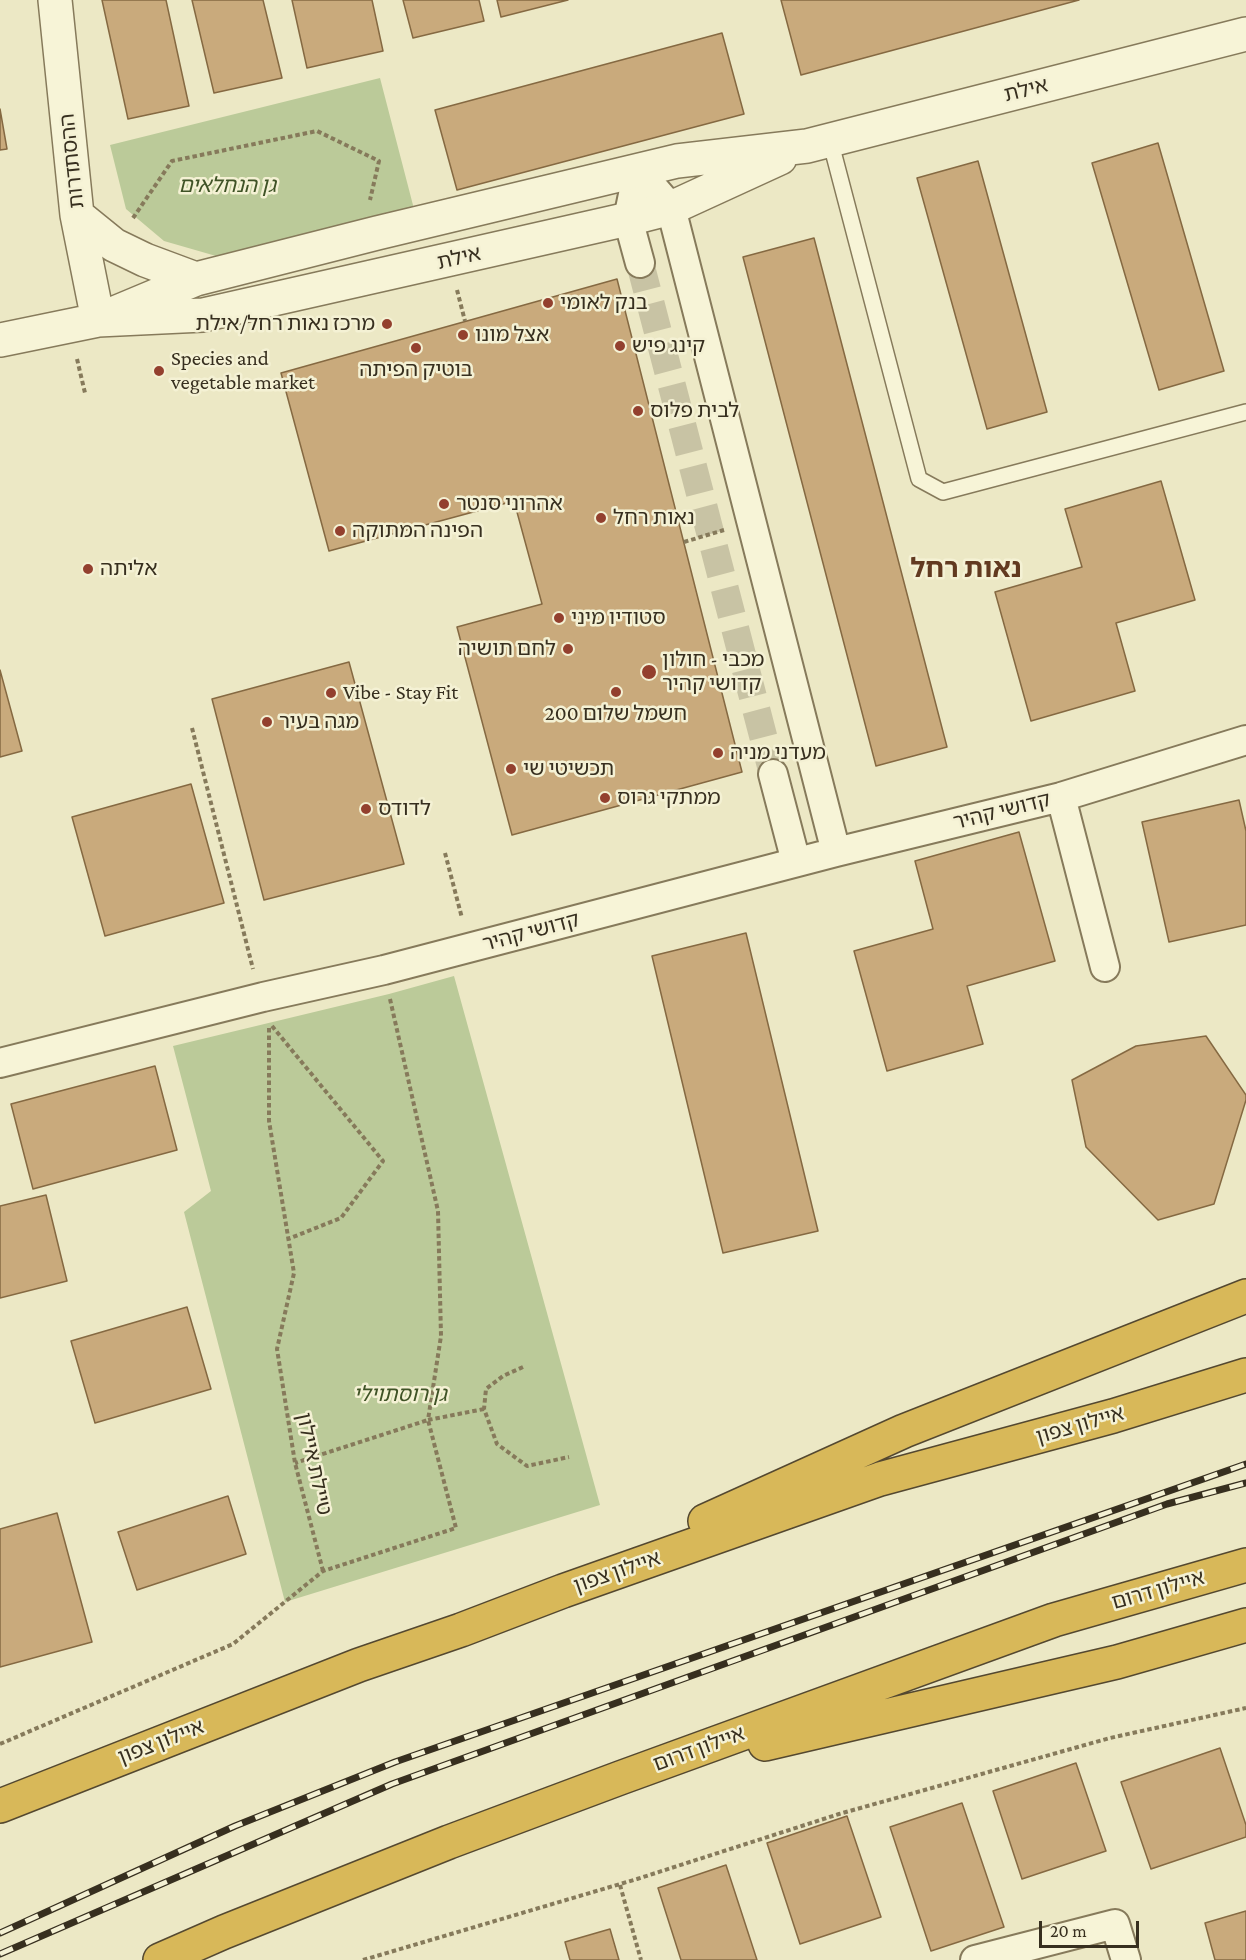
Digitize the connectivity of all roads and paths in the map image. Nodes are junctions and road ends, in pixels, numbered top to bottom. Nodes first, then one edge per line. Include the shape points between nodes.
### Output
1 (55, 0) edge
2 (1246, 34) edge
3 (818, 143) junction
4 (638, 170) junction
5 (671, 208) junction
6 (77, 215) junction
7 (628, 219) junction
8 (377, 233) junction
9 (114, 245) junction
10 (640, 263) tunnel mouth
11 (196, 279) junction
12 (98, 320) junction
13 (0, 340) edge
14 (1246, 412) edge
15 (752, 522) junction
16 (684, 542) dead end
17 (192, 728) dead end
18 (1246, 740) edge
19 (773, 774) tunnel mouth
20 (1060, 797) junction
21 (836, 852) junction
22 (445, 853) dead end
23 (796, 862) junction
24 (470, 948) junction
25 (1105, 967) dead end
26 (384, 970) junction
27 (266, 1010) junction
28 (0, 1063) edge
29 (288, 1239) junction
30 (1246, 1296) edge
31 (523, 1367) dead end
32 (1246, 1375) edge
33 (484, 1409) junction
34 (428, 1420) junction
35 (569, 1457) dead end
36 (295, 1464) junction
37 (1246, 1564) edge
38 (323, 1571) junction
39 (1246, 1625) edge
40 (461, 1630) junction
41 (1246, 1708) edge
42 (0, 1744) edge
43 (620, 1778) junction
44 (0, 1806) edge
45 (620, 1885) junction
46 (160, 1960) edge
47 (365, 1960) edge
48 (641, 1960) edge
49 (975, 1960) edge
50 (1126, 1960) edge

1 - 6 street, ההסתדרות
2 - 3 street, אילת
3 - 4 street, אילת via 677,161
3 - 5 street, אילת
3 - 14 lane via 919,479 943,492
4 - 5 street
4 - 7 street
4 - 8 street, אילת
5 - 7 street, אילת
5 - 15 street
6 - 9 street
6 - 12 street, ההסתדרות
7 - 10 street
7 - 12 street, אילת via 203,315
8 - 9 path via 369,204 379,161 316,131 172,161
8 - 11 street, אילת
9 - 11 street
11 - 12 street, אילת
12 - 13 street, אילת
15 - 16 path
15 - 21 street
17 - 27 path
18 - 20 street, קדושי קהיר
19 - 23 street
20 - 21 street, קדושי קהיר
20 - 25 street, קדושי קהיר
21 - 23 street, קדושי קהיר
22 - 24 path
23 - 24 street, קדושי קהיר
24 - 26 street, קדושי קהיר
26 - 27 street, קדושי קהיר
26 - 34 path via 438,1211 441,1336
27 - 28 street, קדושי קהיר
27 - 29 path, טיילת איילון via 269,1121
27 - 29 path via 383,1161 340,1218
29 - 36 path, טיילת איילון via 294,1273 278,1349
30 - 40 highway via 904,1431
31 - 33 path via 486,1389
32 - 40 highway, איילון צפון via 1113,1416 880,1479
33 - 34 path
33 - 35 path via 497,1444 527,1466
34 - 36 path
34 - 38 path via 456,1528
36 - 38 path, טיילת איילון
37 - 43 highway, איילון דרום via 1054,1620
38 - 42 path via 233,1644
39 - 43 highway via 1117,1662
40 - 44 highway, איילון צפון via 359,1665
41 - 45 path via 1110,1738 839,1814
43 - 46 highway, איילון דרום
45 - 47 path
45 - 48 path
49 - 50 street via 1115,1924

